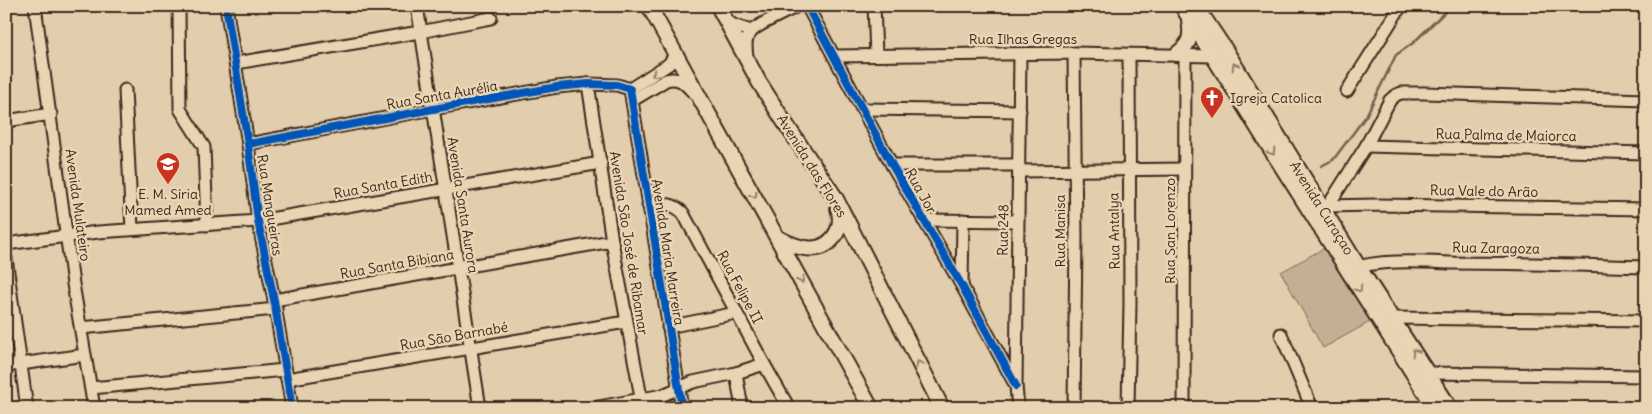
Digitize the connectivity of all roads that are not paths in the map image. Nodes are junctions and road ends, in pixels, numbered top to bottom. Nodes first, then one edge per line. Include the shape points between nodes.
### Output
1 (35, 6) edge
2 (179, 6) edge
3 (226, 6) edge
4 (417, 6) edge
5 (649, 6) edge
6 (718, 6) edge
7 (797, 6) edge
8 (807, 6) edge
9 (874, 6) edge
10 (1401, 6) edge
11 (1189, 10) edge
12 (491, 18) dead end
13 (726, 19) junction
14 (752, 31) junction
15 (420, 32) junction
16 (1074, 53) junction
17 (675, 54) junction
18 (1020, 54) junction
19 (1181, 54) junction
20 (876, 55) junction
21 (1129, 55) junction
22 (834, 56) junction
23 (1212, 56) junction
24 (748, 61) junction
25 (236, 63) junction
26 (588, 84) junction
27 (125, 90) dead end
28 (1347, 91) dead end
29 (631, 95) junction
30 (1646, 100) edge
31 (433, 109) junction
32 (863, 109) junction
33 (1020, 110) junction
34 (51, 114) junction
35 (709, 114) junction
36 (6, 121) edge
37 (1267, 132) junction
38 (248, 144) junction
39 (1366, 146) junction
40 (1646, 153) edge
41 (601, 162) junction
42 (892, 165) junction
43 (1019, 168) junction
44 (1184, 169) junction
45 (1075, 170) junction
46 (1129, 170) junction
47 (446, 189) junction
48 (835, 197) junction
49 (648, 206) junction
50 (1325, 206) junction
51 (1646, 209) edge
52 (923, 220) junction
53 (963, 220) junction
54 (258, 221) junction
55 (1017, 221) junction
56 (207, 224) junction
57 (132, 229) junction
58 (67, 235) junction
59 (777, 238) junction
60 (612, 241) junction
61 (6, 244) edge
62 (6, 258) edge
63 (1646, 267) edge
64 (1353, 268) junction
65 (458, 269) junction
66 (962, 286) junction
67 (275, 305) junction
68 (736, 312) junction
69 (1392, 318) junction
70 (1646, 321) edge
71 (626, 322) junction
72 (81, 328) junction
73 (668, 328) junction
74 (1281, 334) dead end
75 (470, 348) junction
76 (85, 355) junction
77 (20, 364) junction
78 (764, 364) junction
79 (6, 366) edge
80 (736, 373) junction
81 (1429, 373) junction
82 (286, 375) junction
83 (1646, 376) edge
84 (1016, 386) junction
85 (91, 388) junction
86 (678, 389) junction
87 (642, 403) edge
88 (27, 408) edge
89 (94, 408) edge
90 (292, 408) edge
91 (480, 408) edge
92 (593, 408) edge
93 (682, 408) edge
94 (742, 408) edge
95 (789, 408) edge
96 (871, 408) edge
97 (942, 408) edge
98 (1018, 408) edge
99 (1074, 408) edge
100 (1128, 408) edge
101 (1184, 408) edge
102 (1312, 408) edge
103 (1436, 408) edge
104 (1450, 408) edge

1 - 34 street, Avenida Mulateiro
2 - 56 street via 180,109 204,147
3 - 25 street, Rua Mangueiras
4 - 15 street, Avenida Santa Aurora
5 - 17 main road
6 - 13 main road, Avenida das Flores
7 - 14 street
8 - 22 street, Rua Jor
9 - 20 street
10 - 28 street
11 - 19 main road via 1189,41
11 - 23 main road, Avenida Curaçao
37 -> 11 main road, Avenida Curaçao via 1226,51
12 - 15 street
13 - 14 street via 733,25
13 - 24 main road, Avenida das Flores
14 - 24 street via 745,48
15 - 25 street
15 - 31 street, Avenida Santa Aurora
16 - 18 street, Rua Ilhas Gregas
16 - 21 street, Rua Ilhas Gregas
16 - 45 street, Rua Manisa
17 -> 29 street via 669,64
17 - 35 main road
18 - 20 street, Rua Ilhas Gregas
18 - 33 street, Rua 248
19 - 21 street, Rua Ilhas Gregas
19 - 23 street, Rua Ilhas Gregas
19 - 44 street, Rua San Lorenzo
20 - 22 street, Rua Ilhas Gregas
21 - 46 street, Rua Antalya
22 - 32 street, Rua Jor
23 - 37 main road, Avenida Curaçao
24 - 48 main road, Avenida das Flores via 784,123
25 - 38 street, Rua Mangueiras
26 - 29 street, Rua Santa Aurélia via 617,85
26 - 31 street, Rua Santa Aurélia
26 - 41 street, Avenida São José de Ribamar
27 - 57 street
29 - 35 street via 666,80 679,79
29 - 49 street, Avenida Maria Marreira
30 - 39 street via 1401,93 1390,100
31 - 38 street, Rua Santa Aurélia
31 - 47 street, Avenida Santa Aurora
32 - 33 street
32 - 42 street, Rua Jor
33 - 43 street, Rua 248
34 - 36 street
34 - 58 street, Avenida Mulateiro
35 -> 59 main road
37 - 50 main road, Avenida Curaçao
37 -> 64 main road, Avenida Curaçao
38 - 54 street, Rua Mangueiras
39 - 40 street, Rua Palma de Maiorca
39 - 50 street
41 - 47 street, Rua Santa Edith
41 - 60 street, Avenida São José de Ribamar
42 - 43 street
42 - 52 street, Rua Jor
43 - 45 street
43 - 55 street, Rua 248
44 - 46 street
44 - 101 street, Rua San Lorenzo
45 - 46 street
45 - 99 street, Rua Manisa
46 - 100 street, Rua Antalya
47 - 54 street, Rua Santa Edith
47 - 65 street, Avenida Santa Aurora
48 - 59 main road via 841,216 839,228 825,247 806,249
97 -> 48 main road, Avenida das Flores
49 - 68 street, Rua Felipe II via 670,204 683,213
49 - 73 street, Avenida Maria Marreira
50 - 51 street, Rua Vale do Arão
50 - 64 main road, Avenida Curaçao
52 - 53 street
52 - 66 street, Rua Jor
53 - 55 street
53 - 66 street
54 - 56 street, Rua Santa Edith
54 - 67 street, Rua Mangueiras
55 - 84 street, Rua 248
56 - 57 street, Rua Santa Edith
57 - 58 street, Rua Santa Edith
58 - 61 street
58 - 72 street, Avenida Mulateiro
59 -> 96 main road
60 - 65 street, Rua Santa Bibiana
60 - 71 street, Avenida São José de Ribamar
62 - 77 street
63 - 64 street, Rua Zaragoza via 1424,262
64 - 69 main road, Avenida Curaçao
64 -> 103 main road, Avenida Curaçao
65 - 67 street, Rua Santa Bibiana
65 - 75 street, Avenida Santa Aurora
66 - 84 street, Rua Jor
67 - 72 street, Rua Santa Bibiana
67 - 82 street, Rua Mangueiras
68 - 73 street
68 - 78 street, Rua Felipe II
69 - 70 street
81 -> 69 main road, Avenida Curaçao
71 - 75 street, Rua São Barnabé
71 - 87 street, Avenida São José de Ribamar
72 - 76 street, Avenida Mulateiro
73 - 86 street, Avenida Maria Marreira
74 - 102 street
75 - 82 street, Rua São Barnabé
75 - 91 street, Avenida Santa Aurora
76 - 77 street
76 - 85 street, Avenida Mulateiro
77 - 79 street
77 - 88 street
78 - 80 street
78 - 95 street, Rua Felipe II
80 - 86 street via 693,382
80 - 94 street
81 - 83 street
81 - 104 main road, Avenida Curaçao
82 - 85 street, Rua São Barnabé
82 - 90 street, Rua Mangueiras
84 - 98 street, Rua 248
85 - 89 street, Avenida Mulateiro
86 - 87 street
86 - 93 street, Avenida Maria Marreira
87 - 92 street

